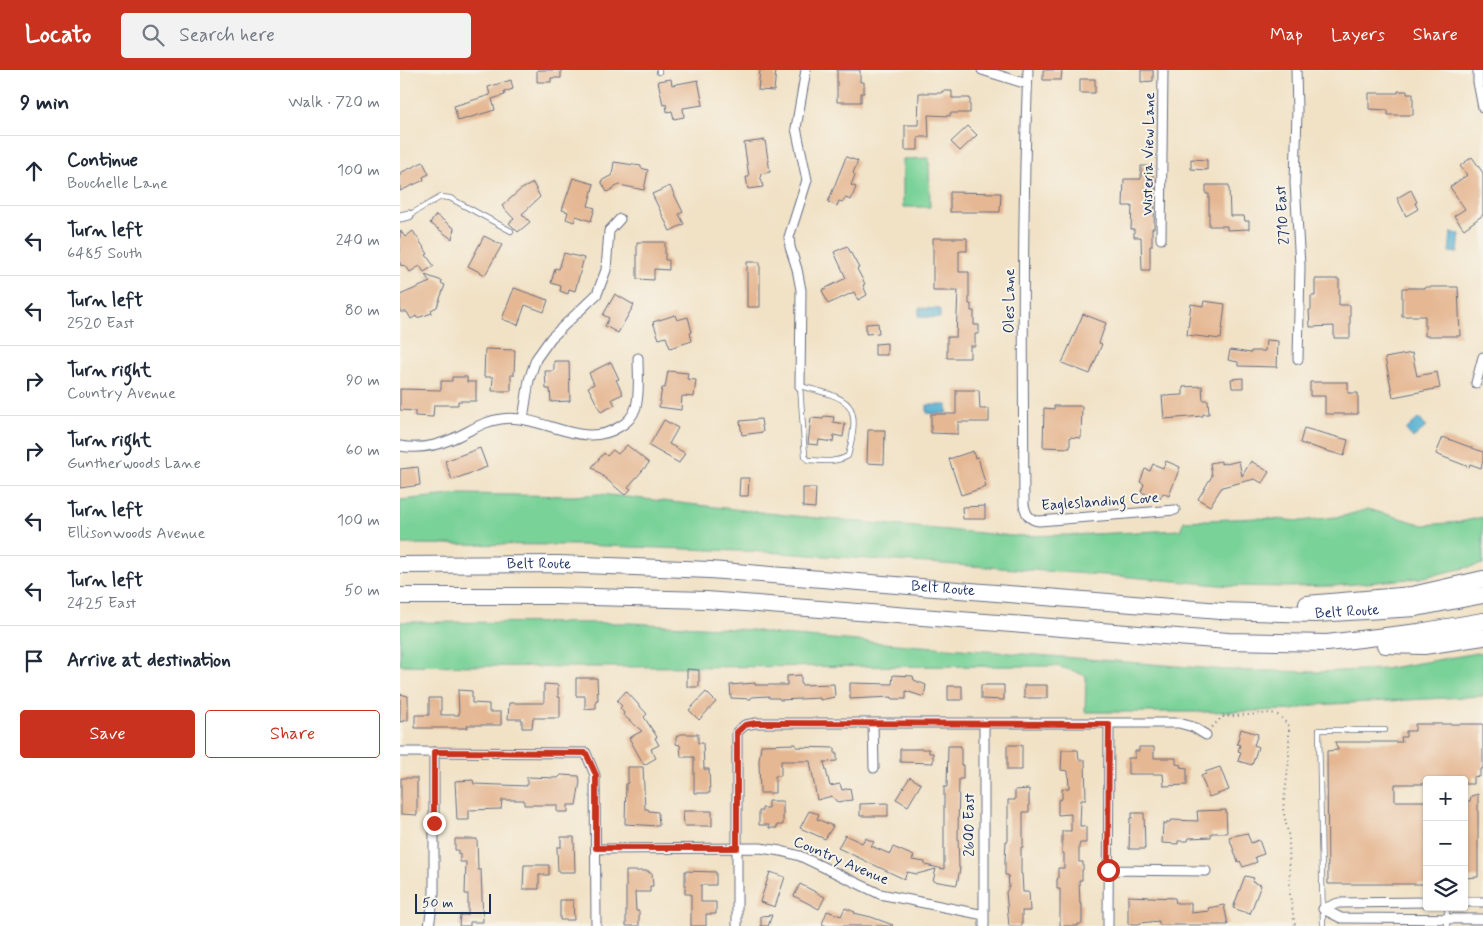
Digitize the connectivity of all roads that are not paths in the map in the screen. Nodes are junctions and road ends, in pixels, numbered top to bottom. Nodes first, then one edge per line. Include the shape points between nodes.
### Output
1 (806, 70) edge
2 (982, 70) edge
3 (1028, 70) edge
4 (1163, 70) edge
5 (1296, 70) edge
6 (1478, 70) edge
7 (1027, 84) junction
8 (1483, 108) edge
9 (405, 216) edge
10 (620, 219) dead end
11 (510, 231) dead end
12 (1161, 239) dead end
13 (1483, 357) edge
14 (638, 358) dead end
15 (1298, 358) dead end
16 (1476, 383) dead end
17 (800, 386) junction
18 (523, 419) junction
19 (400, 446) edge
20 (1175, 510) dead end
21 (1029, 517) joint
22 (400, 565) edge
23 (1483, 579) edge
24 (1483, 595) edge
25 (400, 596) edge
26 (1220, 610) junction
27 (1483, 621) edge
28 (1483, 637) edge
29 (1327, 643) junction
30 (873, 723) junction
31 (984, 723) junction
32 (1109, 724) junction
33 (1385, 730) dead end
34 (1206, 735) dead end
35 (400, 752) edge
36 (434, 752) junction
37 (874, 768) dead end
38 (596, 848) junction
39 (737, 848) junction
40 (1108, 870) junction
41 (1206, 871) dead end
42 (1423, 902) edge
43 (1468, 902) edge
44 (1483, 902) edge
45 (1323, 909) junction
46 (984, 915) junction
47 (1483, 919) edge
48 (1447, 922) edge
49 (429, 926) edge
50 (596, 926) edge
51 (737, 926) edge
52 (984, 926) edge
53 (1108, 926) edge
54 (1323, 926) edge

1 - 17 street via 796,128 807,180 789,237 801,290
2 - 7 street
3 - 7 street, Oles Lane
4 - 12 street, Wisteria View Lane
5 - 15 street, 2710 East via 1295,183 1300,266
6 - 8 street
7 - 21 street, Oles Lane via 1023,382 1024,505
9 - 11 lane via 442,196
10 - 18 street via 609,231 607,265 600,289 551,338 536,359
13 - 16 street
14 - 18 street via 635,409 617,429 587,435
17 - 17 lane via 828,393 848,403 854,420 848,456 839,461 808,460 805,456
18 - 19 street via 490,421 451,440 432,445
20 - 21 street, Eagleslanding Cove via 1039,522
22 - 26 highway, Belt Route via 559,564 710,570
23 - 26 highway via 1412,595
24 - 26 highway, Belt Route via 1416,608 1315,614
25 - 29 highway, Belt Route via 706,600 1228,641
27 - 29 highway, Belt Route
28 - 29 highway via 1424,646
30 - 31 street
30 - 37 street
30 - 39 street via 756,723 745,725 737,732
31 - 32 street
31 - 46 street, 2600 East
32 - 34 street via 1179,723
32 - 40 street
33 - 45 lane via 1320,730
35 - 36 street
36 - 38 street via 586,753 596,775
36 - 49 street via 434,894
38 - 39 street, Country Avenue
38 - 50 street
39 - 46 street, Country Avenue via 760,848 800,856 880,894
39 - 51 street
40 - 41 street
40 - 53 street
42 - 45 street via 1338,903
43 - 44 street
45 - 48 street via 1341,918
45 - 54 lane
46 - 52 street, 2600 East
47 - 48 street

